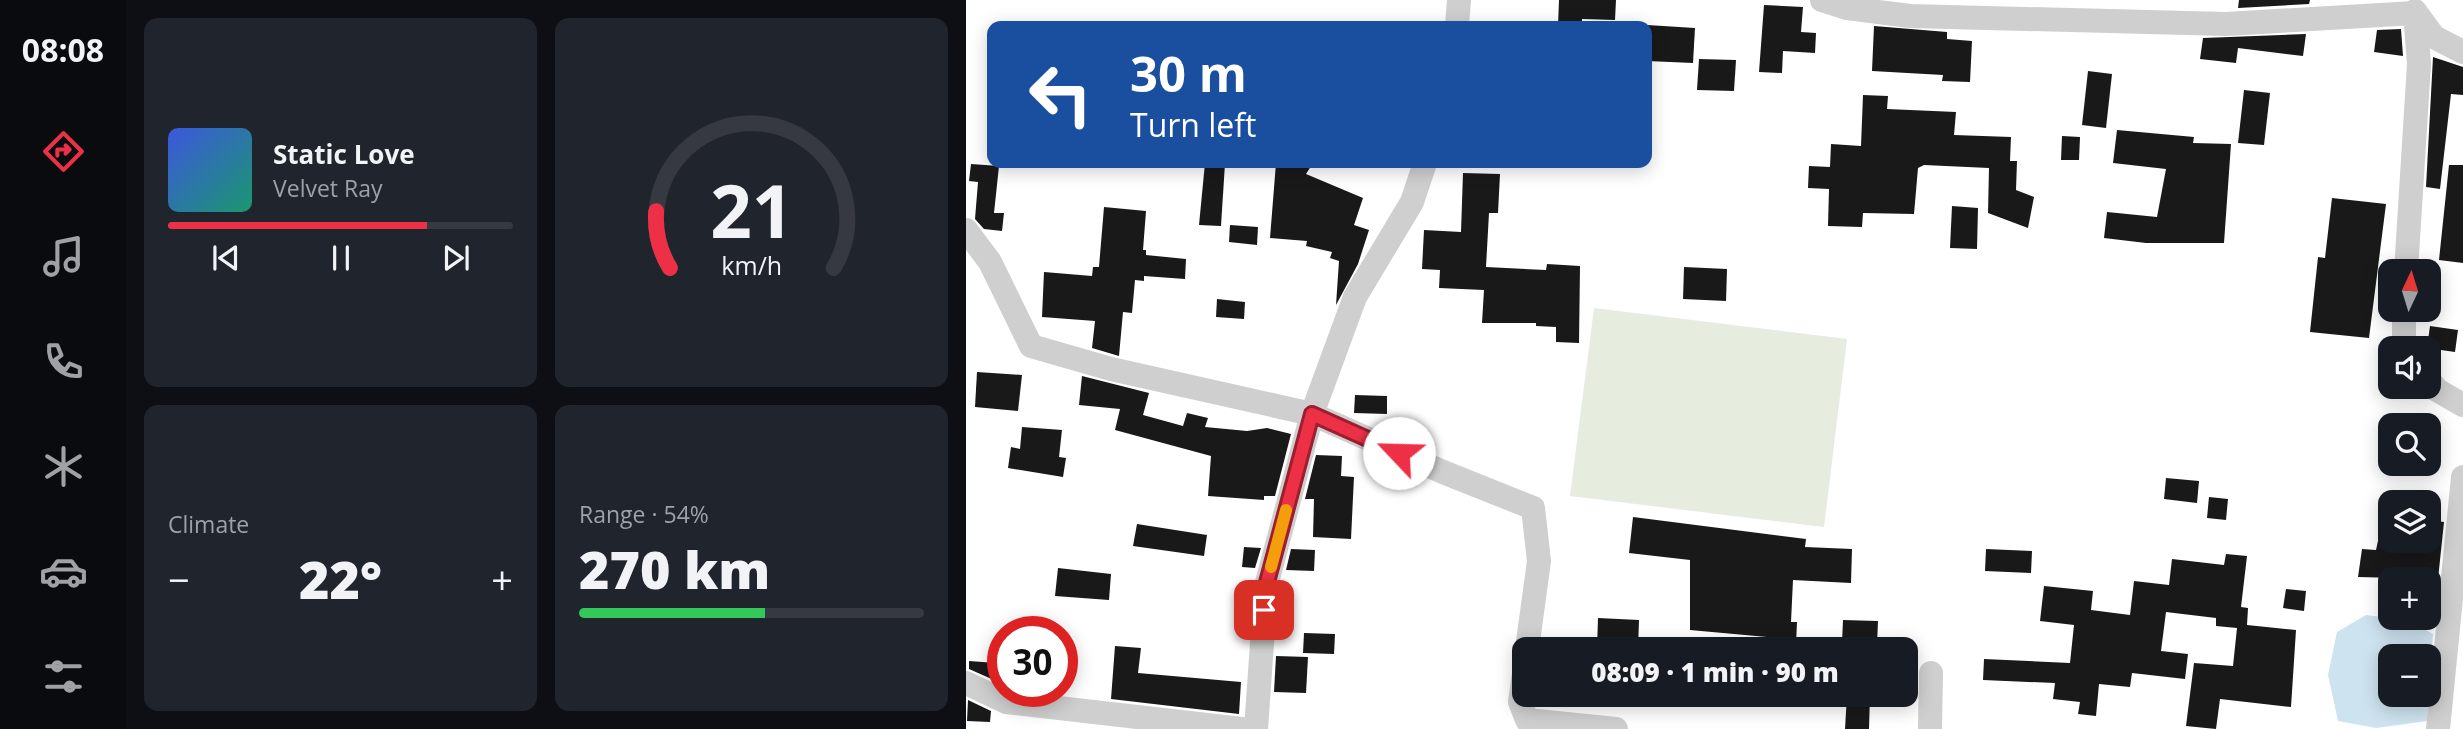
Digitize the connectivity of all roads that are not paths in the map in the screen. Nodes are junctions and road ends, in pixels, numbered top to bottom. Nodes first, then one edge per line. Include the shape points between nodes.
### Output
1 (1459, 0) edge
2 (1822, 0) edge
3 (2417, 6) edge
4 (1457, 21) edge
5 (2463, 52) edge
6 (1423, 168) edge
7 (966, 230) edge
8 (2407, 259) edge
9 (2441, 392) edge
10 (2463, 405) edge
11 (1312, 414) junction
12 (2463, 477) edge
13 (1529, 637) edge
14 (1931, 673) dead end
15 (966, 683) edge
16 (1522, 707) edge
17 (1242, 729) edge
18 (1256, 729) edge
19 (1616, 729) edge
20 (1930, 729) edge
21 (2438, 729) edge

1 - 4 street
2 - 3 street via 1910,16 2226,24
3 - 5 street via 2434,37
3 - 8 street via 2419,64
6 - 11 street via 1412,202 1356,297
7 - 11 street via 990,262 1031,346 1111,369
9 - 10 street
11 - 13 street via 1533,508 1539,561
11 - 18 street via 1266,586
12 - 21 street
14 - 20 street
15 - 17 street via 1006,702
16 - 19 street via 1527,720

